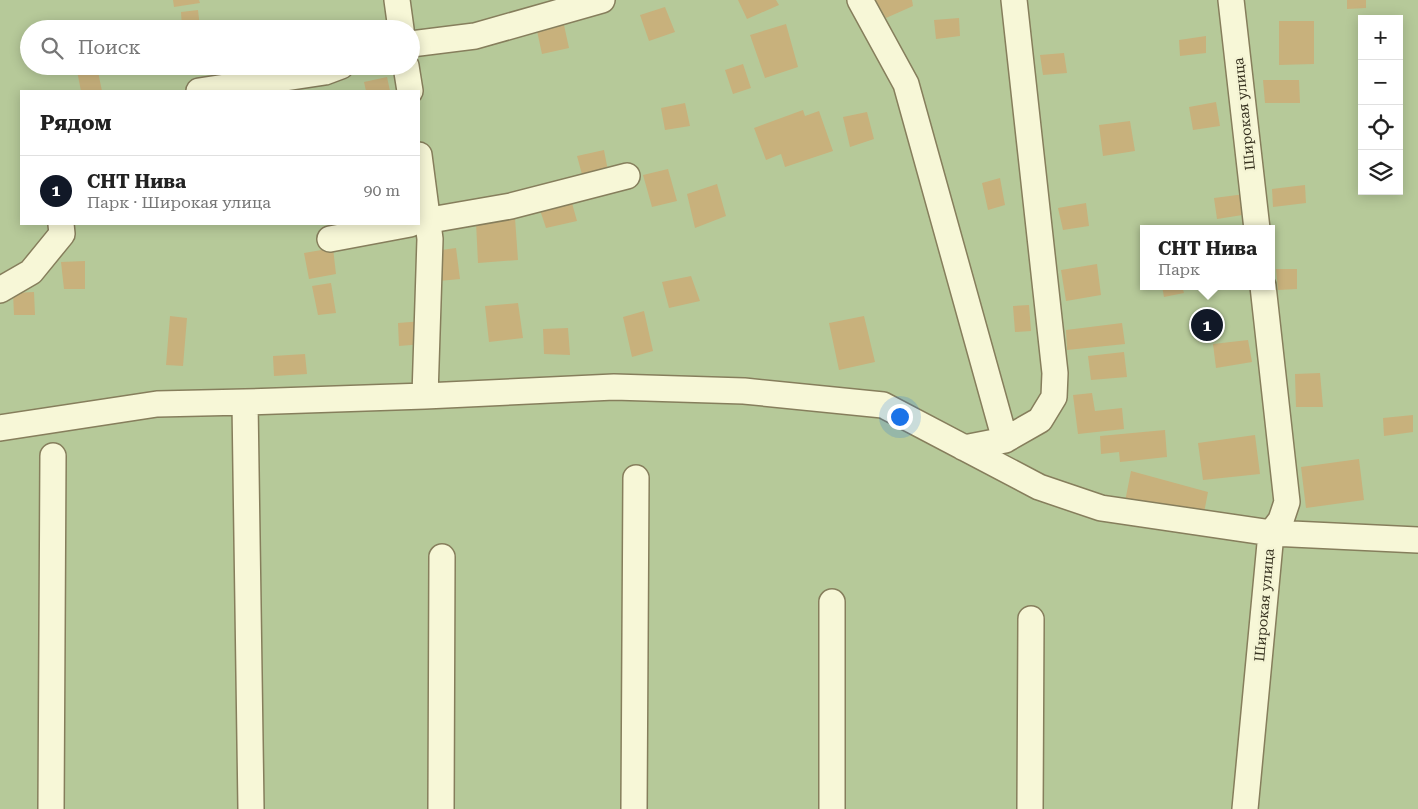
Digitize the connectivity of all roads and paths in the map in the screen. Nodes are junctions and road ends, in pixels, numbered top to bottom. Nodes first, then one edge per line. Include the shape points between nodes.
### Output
1 (397, 0) edge
2 (602, 0) edge
3 (860, 0) edge
4 (1014, 0) edge
5 (1232, 0) edge
6 (400, 20) edge
7 (420, 43) edge
8 (305, 75) edge
9 (407, 75) edge
10 (206, 90) edge
11 (410, 90) edge
12 (627, 176) dead end
13 (420, 222) edge
14 (420, 224) edge
15 (61, 225) edge
16 (403, 225) edge
17 (1257, 225) edge
18 (330, 239) dead end
19 (0, 290) edge
20 (1263, 290) edge
21 (424, 396) junction
22 (245, 402) junction
23 (0, 428) edge
24 (1005, 440) junction
25 (964, 448) junction
26 (53, 456) dead end
27 (636, 478) dead end
28 (1271, 533) junction
29 (1418, 540) edge
30 (442, 557) dead end
31 (832, 602) dead end
32 (1031, 619) dead end
33 (51, 809) edge
34 (251, 809) edge
35 (441, 809) edge
36 (634, 809) edge
37 (832, 809) edge
38 (1030, 809) edge
39 (1244, 809) edge

1 - 6 street
2 - 7 street via 475,36
3 - 24 street via 906,84
4 - 24 street via 1055,373 1054,398 1040,420
5 - 17 street, Широкая улица
8 - 10 street
9 - 11 street
12 - 13 street via 511,206
14 - 21 street via 430,239
15 - 19 street via 62,234 31,272
16 - 18 street
20 - 28 street, Широкая улица via 1287,502 1281,520
21 - 22 street
21 - 25 street via 614,387 754,392 882,405
22 - 23 street via 157,404
22 - 34 street
24 - 25 street
25 - 28 street via 1039,488 1101,508
26 - 33 street
27 - 36 street
28 - 29 street
28 - 39 street, Широкая улица
30 - 35 street
31 - 37 street
32 - 38 street

